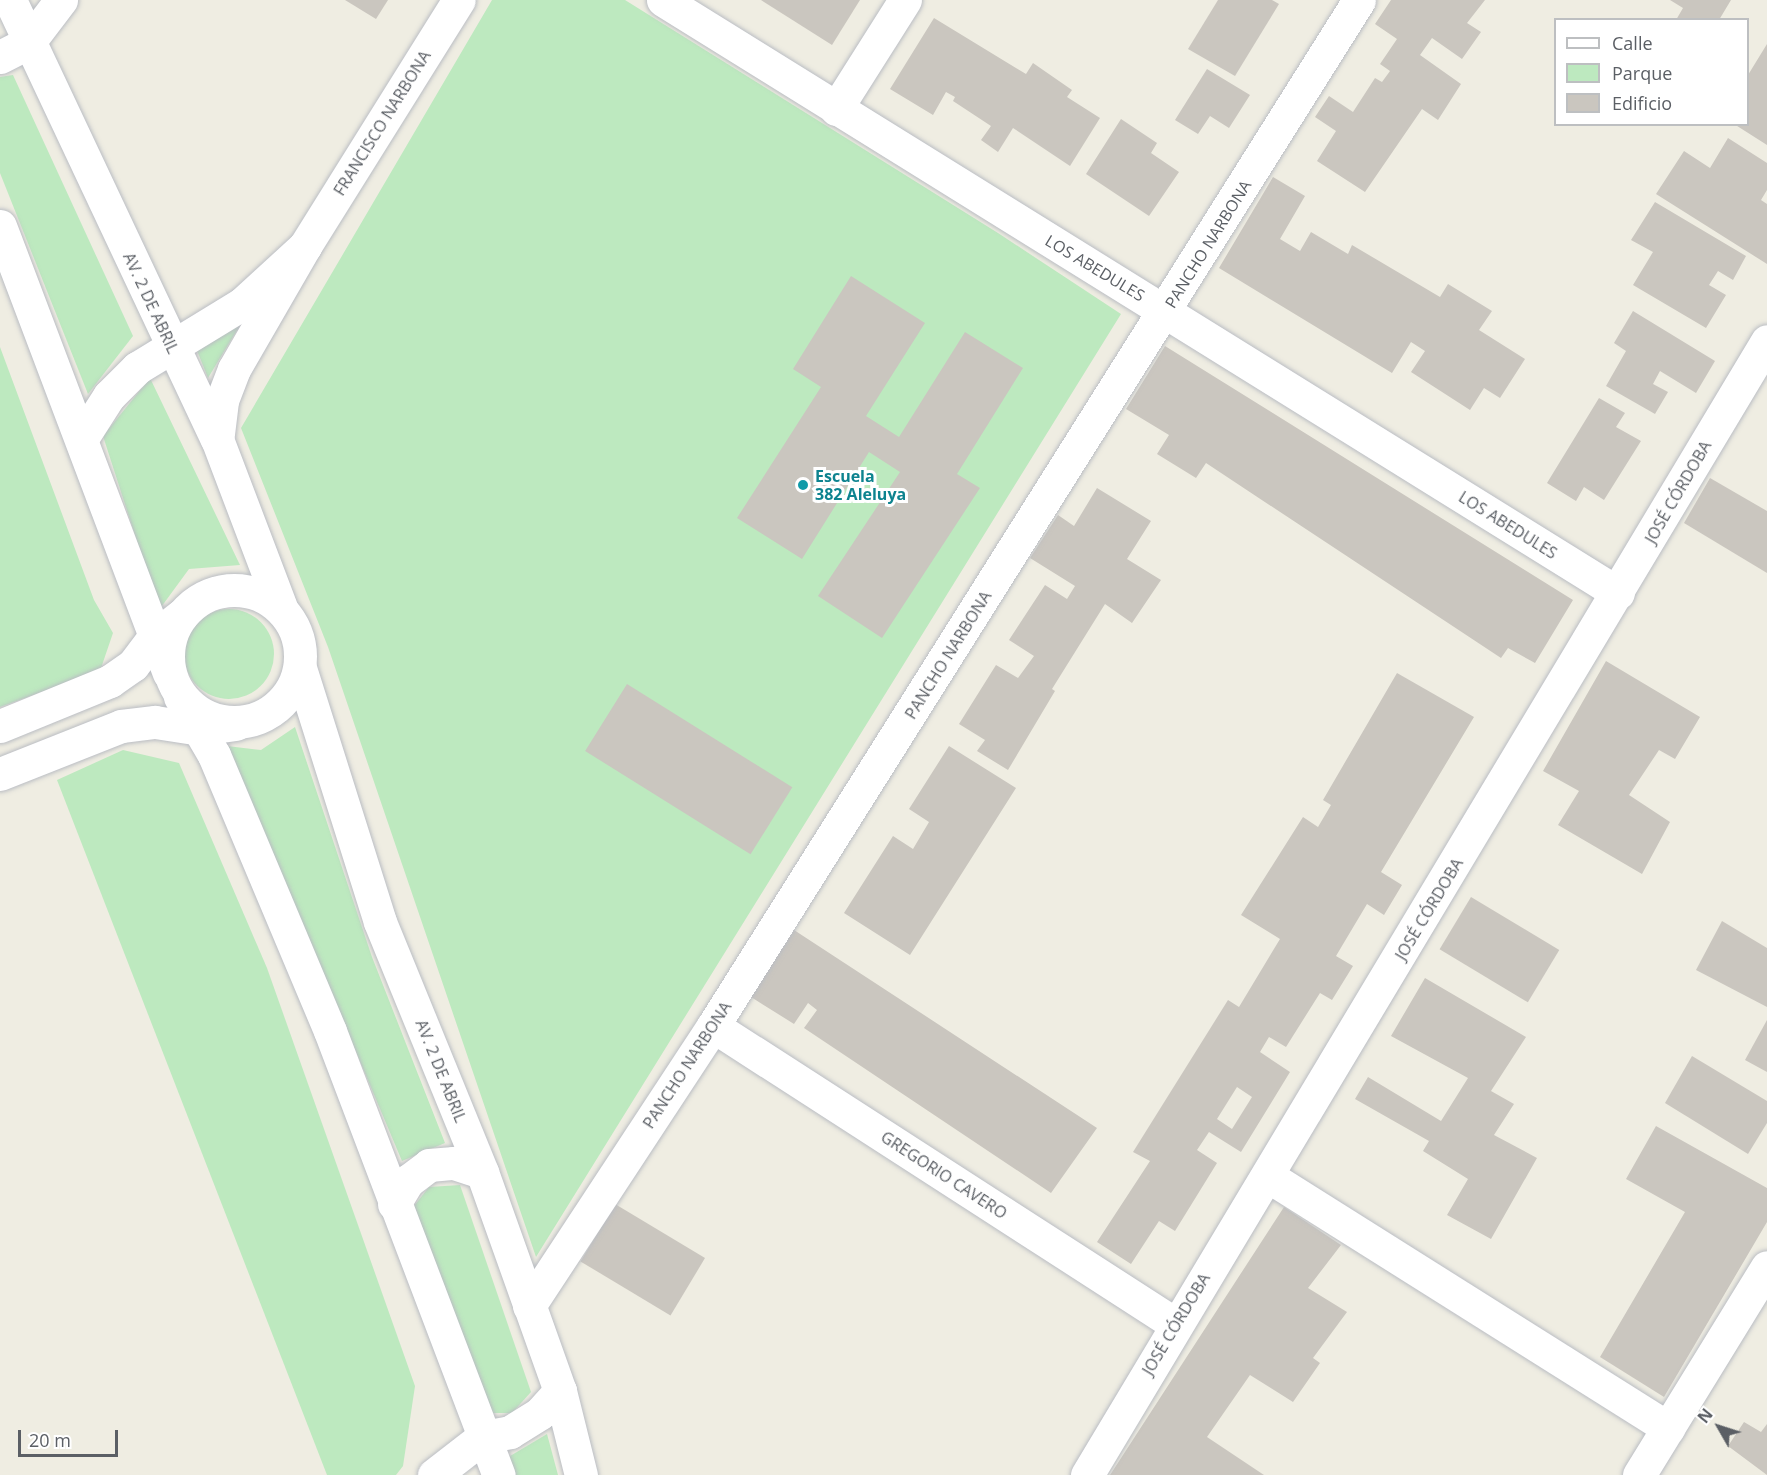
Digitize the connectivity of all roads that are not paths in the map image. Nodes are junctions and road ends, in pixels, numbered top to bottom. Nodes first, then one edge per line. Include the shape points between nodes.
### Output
1 (10, 0) edge
2 (61, 0) edge
3 (459, 0) edge
4 (663, 0) edge
5 (905, 0) edge
6 (1359, 0) edge
7 (29, 42) junction
8 (0, 57) edge
9 (836, 109) junction
10 (0, 226) edge
11 (305, 246) junction
12 (1166, 311) junction
13 (1767, 341) edge
14 (172, 347) junction
15 (82, 438) junction
16 (217, 439) junction
17 (1618, 593) junction
18 (282, 610) junction
19 (182, 615) junction
20 (155, 636) junction
21 (300, 668) junction
22 (175, 685) junction
23 (236, 724) junction
24 (0, 726) edge
25 (200, 729) junction
26 (0, 774) edge
27 (713, 1026) junction
28 (482, 1172) junction
29 (1268, 1176) junction
30 (394, 1204) junction
31 (1767, 1267) edge
32 (529, 1306) junction
33 (1175, 1324) junction
34 (560, 1391) junction
35 (1668, 1428) junction
36 (483, 1437) junction
37 (434, 1475) edge
38 (499, 1475) edge
39 (581, 1475) edge
40 (1088, 1475) edge
41 (1639, 1475) edge

1 - 7 street, AV. 2 DE ABRIL
2 - 7 street
3 - 11 street, FRANCISCO NARBONA
4 - 9 street, LOS ABEDULES
5 - 9 street
6 - 12 street, PANCHO NARBONA
7 - 8 street
7 - 14 street, AV. 2 DE ABRIL
9 - 12 street, LOS ABEDULES
10 - 15 street
11 - 14 street, FRANCISCO NARBONA via 242,304
11 - 16 street, FRANCISCO NARBONA via 234,369 222,400
12 - 17 street, LOS ABEDULES
12 - 27 street, PANCHO NARBONA
13 - 17 street, JOSÉ CÓRDOBA
14 - 15 street, FRANCISCO NARBONA via 137,368 109,396
14 - 16 street, AV. 2 DE ABRIL
15 - 20 street
16 - 18 street, AV. 2 DE ABRIL
17 - 29 street, JOSÉ CÓRDOBA
18 - 19 street via 267,598 231,589 212,593
18 - 21 street via 298,636
19 - 20 street
19 - 22 street via 167,652
20 - 22 street
20 - 24 street via 133,665 110,681
21 - 23 street via 292,689 278,707 258,719
21 - 28 street, AV. 2 DE ABRIL via 380,922
22 - 23 street via 195,711 215,721
22 - 25 street
23 - 25 street
25 - 26 street via 155,722 121,726
25 - 30 street via 330,1031
27 - 32 street, PANCHO NARBONA
27 - 33 street, GREGORIO CAVERO
28 - 30 street via 454,1163 429,1165 408,1181
28 - 32 street, AV. 2 DE ABRIL
29 - 33 street, JOSÉ CÓRDOBA
29 - 35 street
30 - 36 street
31 - 35 street
32 - 34 street, AV. 2 DE ABRIL
33 - 40 street, JOSÉ CÓRDOBA
34 - 36 street via 540,1413 510,1432
34 - 39 street, AV. 2 DE ABRIL
35 - 41 street
36 - 37 street
36 - 38 street

